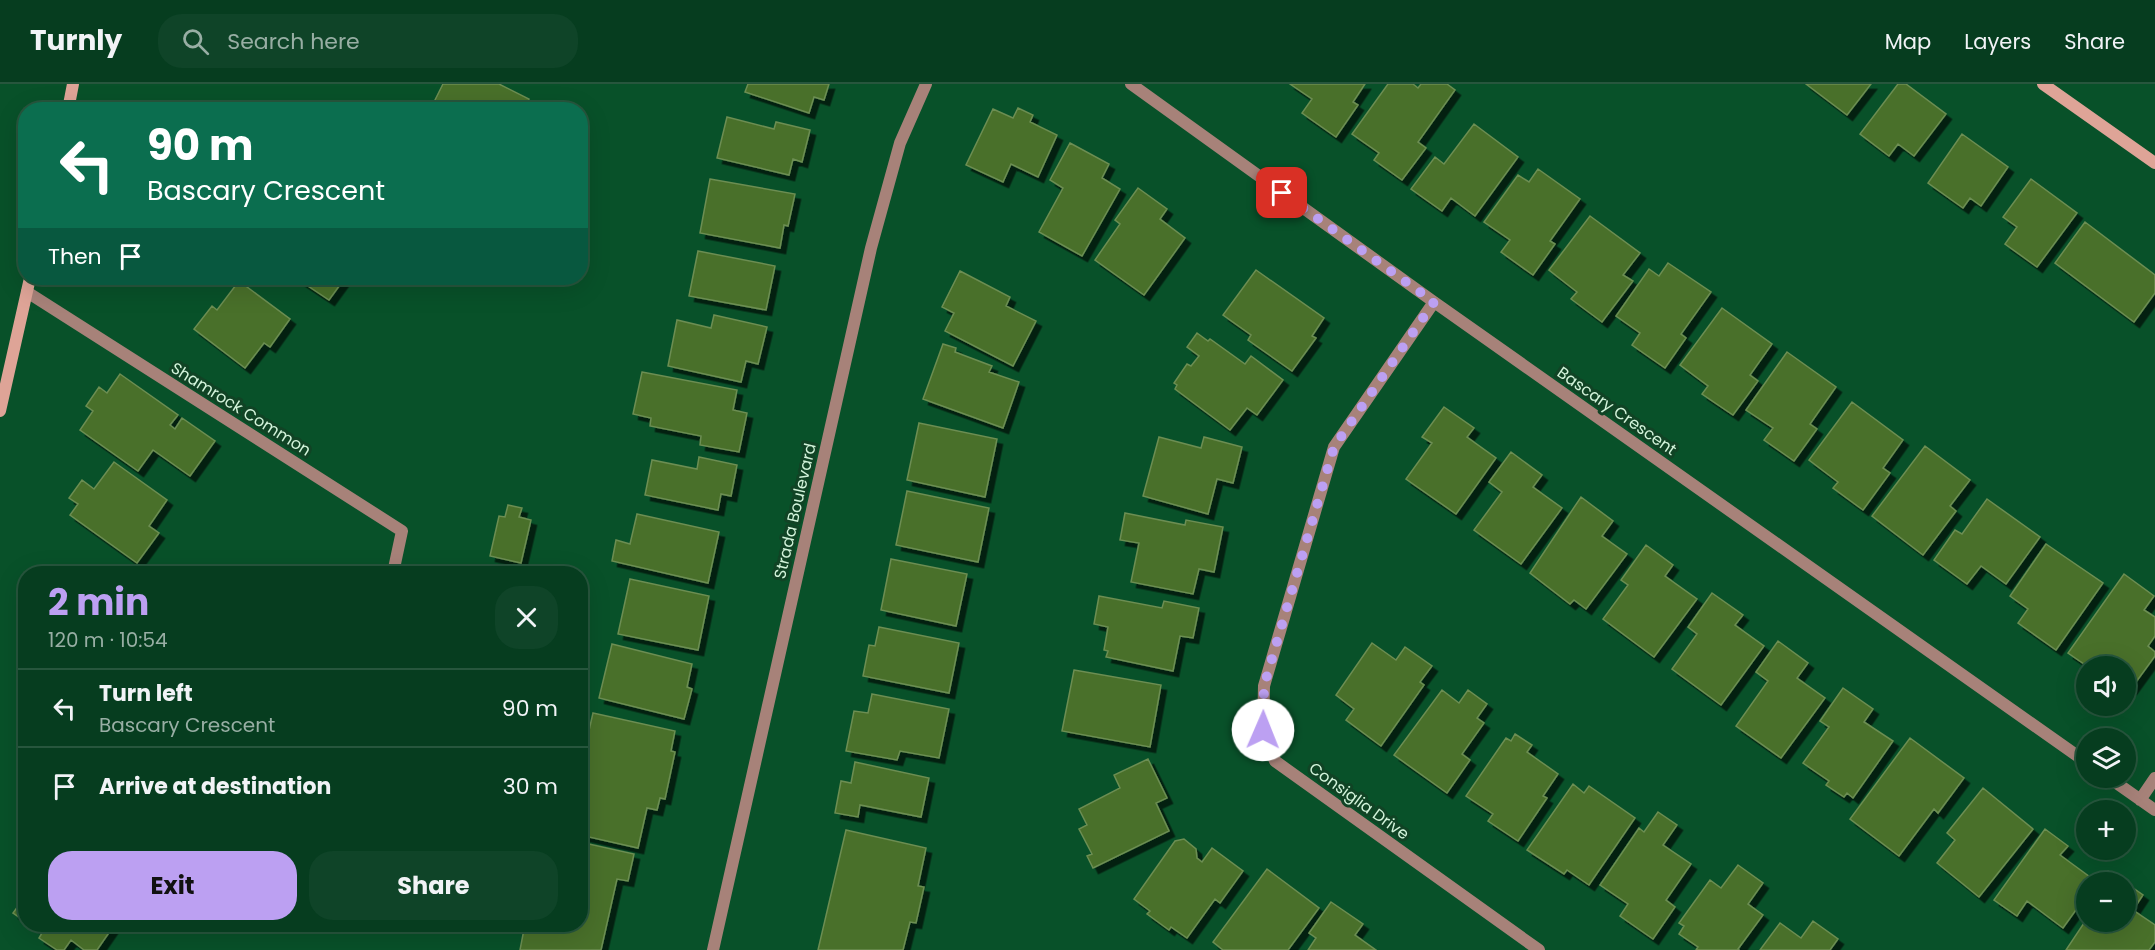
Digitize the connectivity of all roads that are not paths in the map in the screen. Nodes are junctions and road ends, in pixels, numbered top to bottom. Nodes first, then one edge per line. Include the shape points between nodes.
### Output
1 (73, 84) edge
2 (926, 84) edge
3 (1131, 84) edge
4 (2043, 84) edge
5 (70, 102) edge
6 (2155, 163) edge
7 (28, 285) edge
8 (27, 292) junction
9 (1434, 302) junction
10 (0, 411) edge
11 (394, 566) edge
12 (2076, 755) edge
13 (2155, 778) edge
14 (2123, 788) edge
15 (2140, 800) junction
16 (2155, 810) edge
17 (713, 950) edge
18 (1539, 950) edge

1 - 5 street
2 - 17 street, Strada Boulevard via 900,143 871,248
3 - 9 street, Bascary Crescent
4 - 6 street
7 - 8 street
8 - 10 street
8 - 11 street, Shamrock Common via 402,531
9 - 12 street, Bascary Crescent
9 - 18 street, Consiglia Drive via 1334,447 1264,686 1263,730 1275,761
13 - 15 street
14 - 15 street
15 - 16 street

